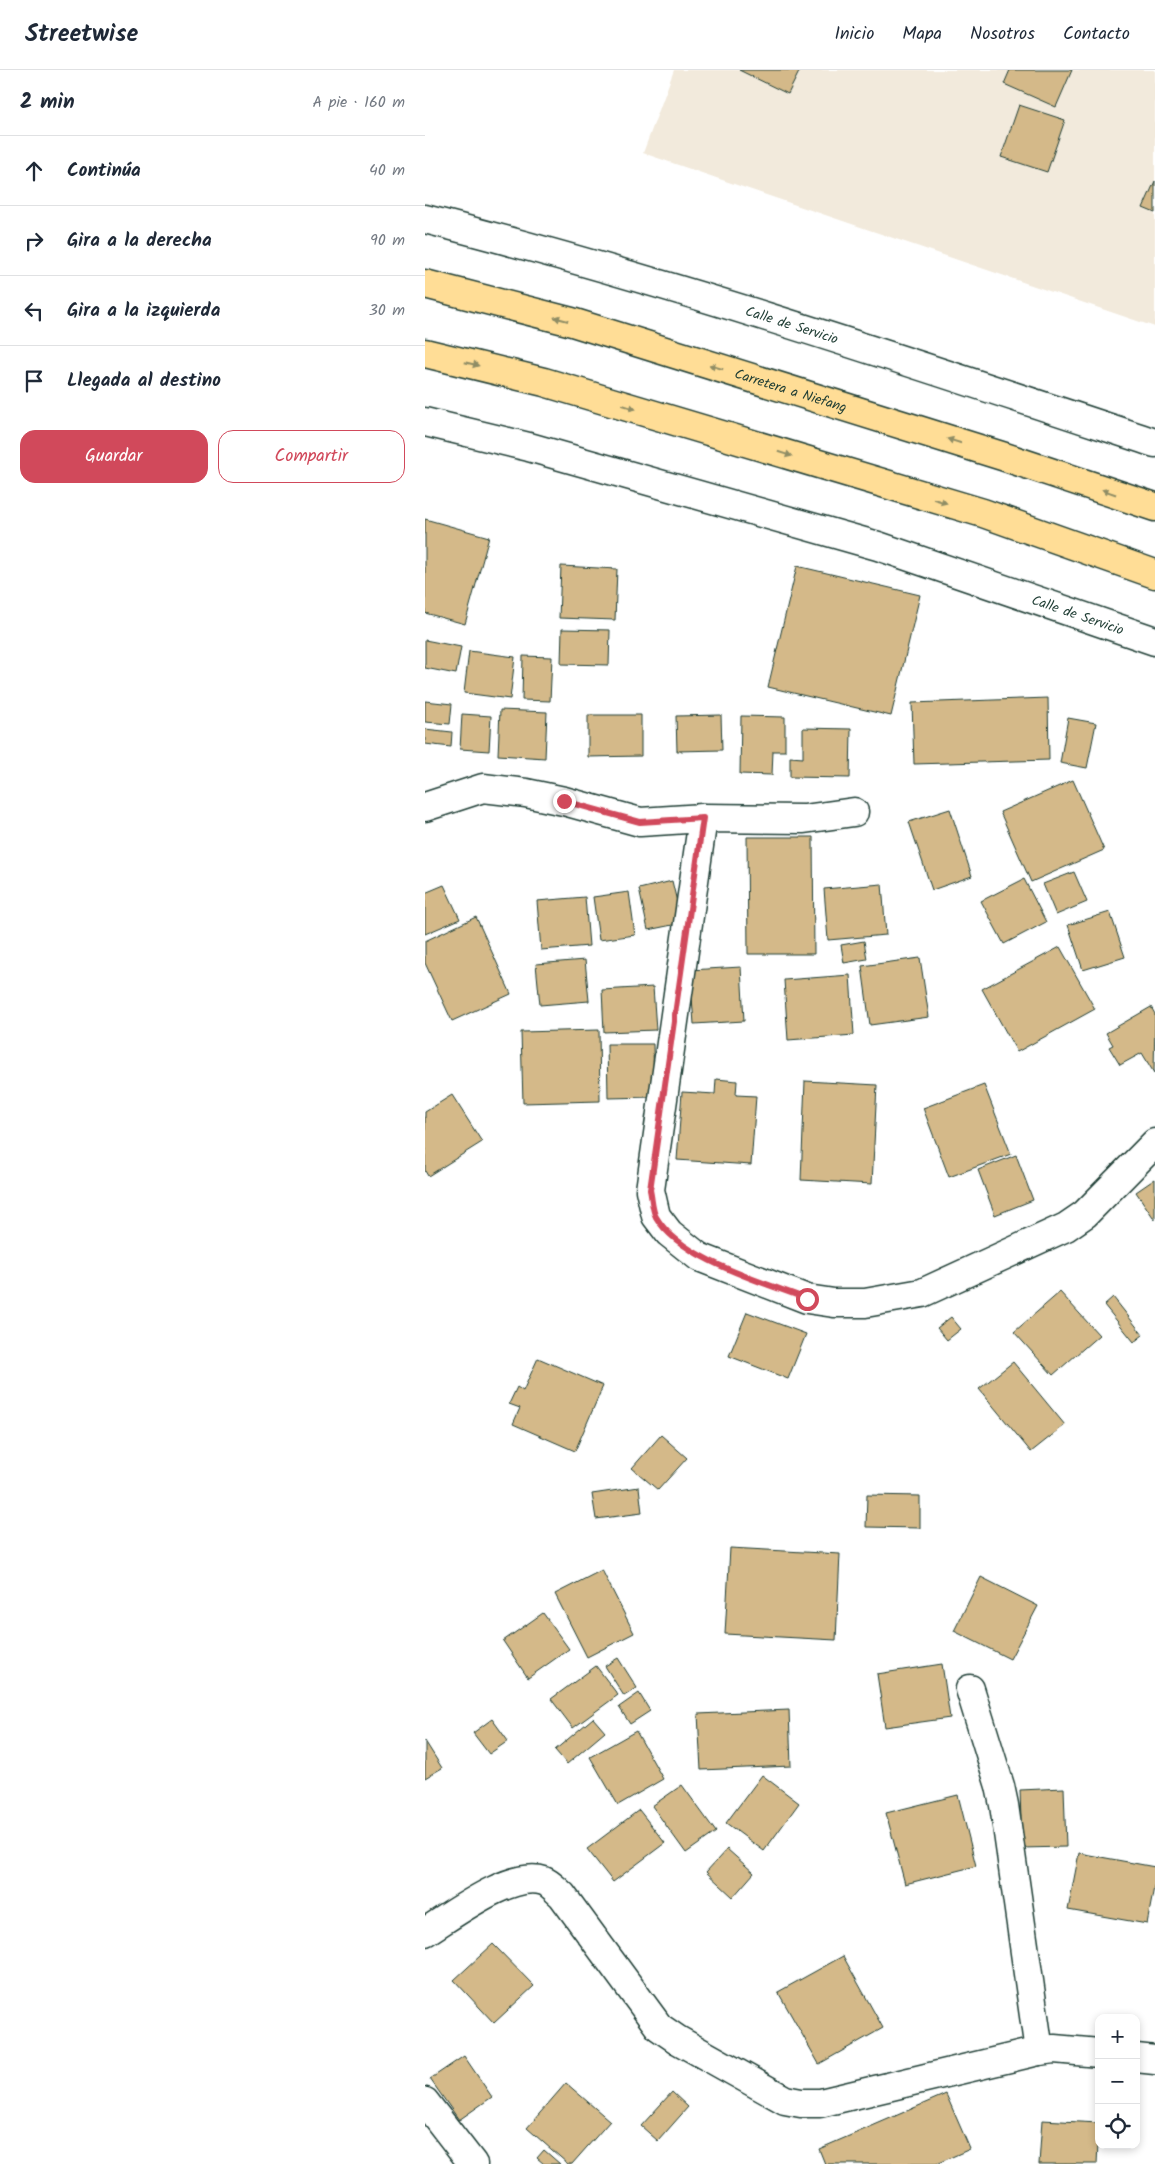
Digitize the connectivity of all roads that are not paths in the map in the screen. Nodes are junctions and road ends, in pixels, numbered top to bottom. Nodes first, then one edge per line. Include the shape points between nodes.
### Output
1 (425, 219) edge
2 (425, 284) edge
3 (425, 352) edge
4 (425, 422) edge
5 (1155, 443) edge
6 (1155, 508) edge
7 (1155, 574) edge
8 (1155, 641) edge
9 (425, 807) edge
10 (855, 812) dead end
11 (703, 818) junction
12 (1155, 1142) edge
13 (970, 1689) dead end
14 (425, 1932) edge
15 (1039, 2051) junction
16 (1095, 2053) edge
17 (1140, 2058) edge
18 (1155, 2060) edge
19 (425, 2102) edge
20 (473, 2164) edge

1 - 5 street, Calle de Servicio via 544,249 781,320
6 -> 2 main road, Carretera a Niefang via 992,453 572,322
3 -> 7 main road via 544,382 983,513
4 - 8 street, Calle de Servicio via 529,447 878,546
9 - 11 street via 483,788 564,801 640,822
10 - 11 street via 804,819
11 - 12 street via 650,1190 655,1216 699,1256 807,1299 825,1302 865,1303 922,1293 1066,1227 1085,1214
13 - 15 street via 1004,1805
14 - 15 street via 504,1884 521,1880 544,1881 562,1895 659,2027 785,2100 820,2103
15 - 16 street via 1055,2048
17 - 18 street
19 - 20 street

